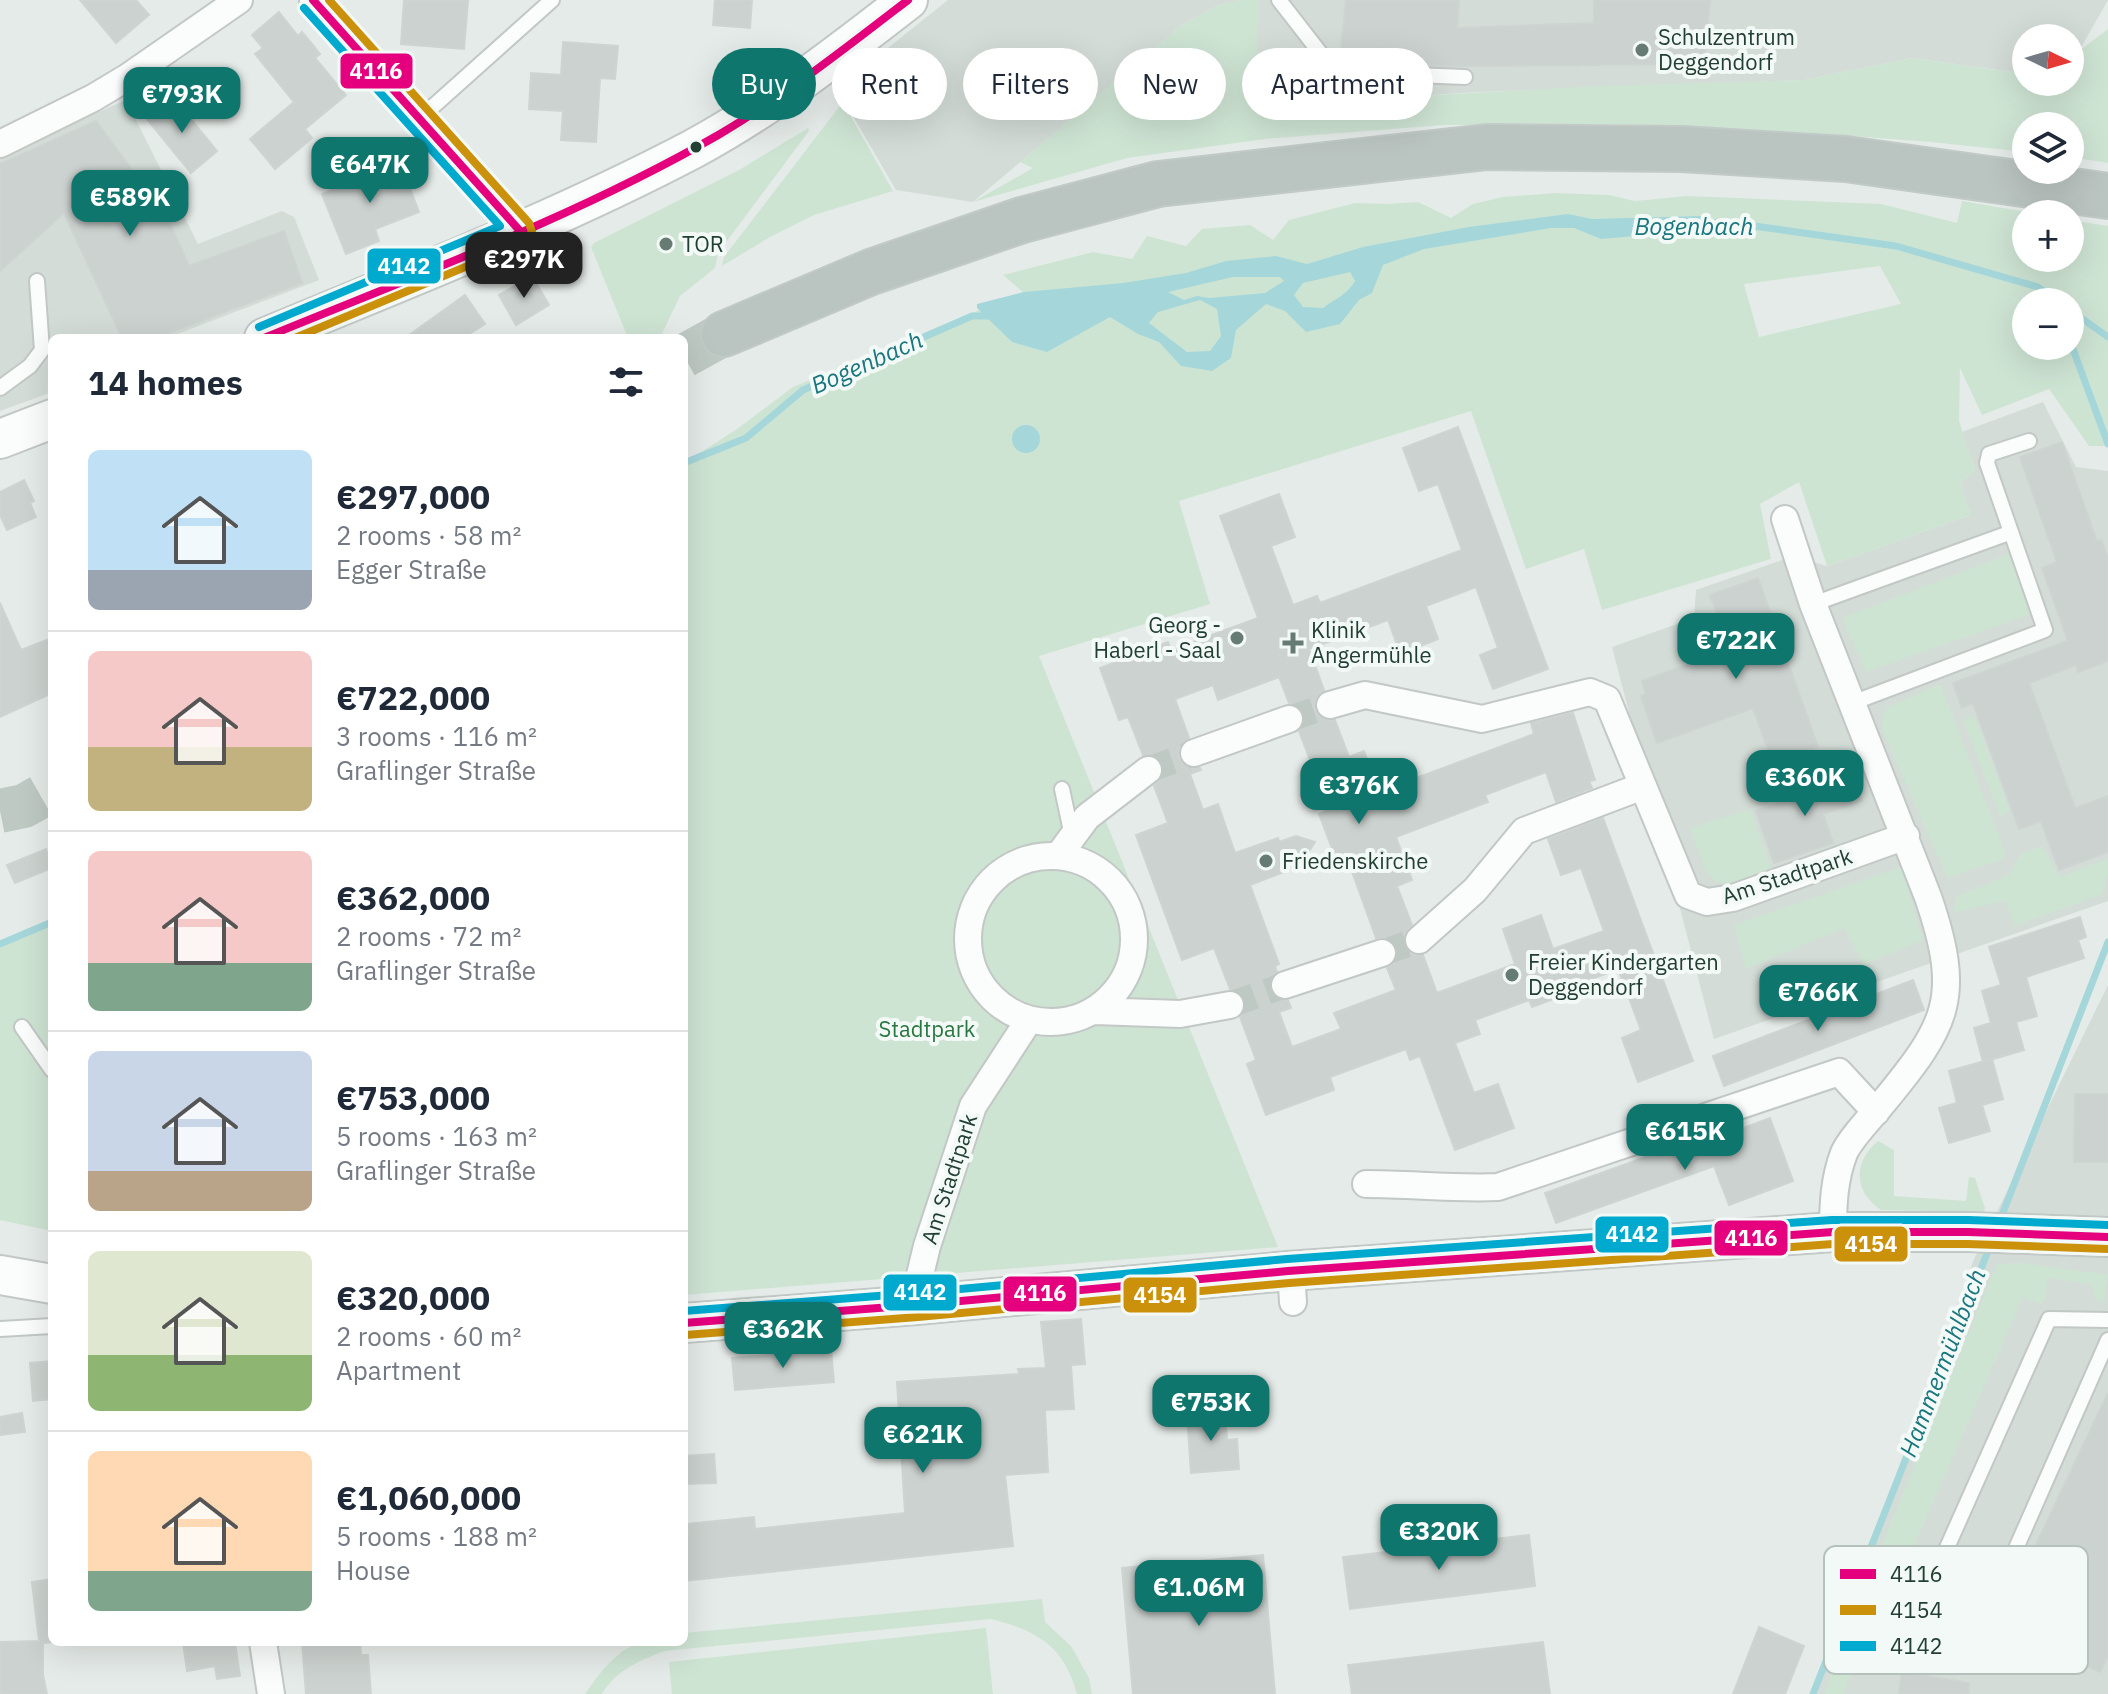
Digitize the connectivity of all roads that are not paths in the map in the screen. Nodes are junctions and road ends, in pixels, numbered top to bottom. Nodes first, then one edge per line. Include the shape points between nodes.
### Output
1 (239, 0) edge
2 (313, 0) edge
3 (552, 0) edge
4 (908, 0) edge
5 (1279, 0) edge
6 (1465, 77) dead end
7 (419, 119) junction
8 (0, 144) edge
9 (2108, 196) edge
10 (520, 231) junction
11 (37, 281) dead end
12 (274, 334) edge
13 (724, 334) tunnel mouth
14 (0, 388) edge
15 (48, 421) edge
16 (0, 439) edge
17 (2029, 441) dead end
18 (1785, 519) dead end
19 (2009, 533) junction
20 (1813, 604) junction
21 (1852, 703) junction
22 (1330, 705) tunnel mouth
23 (1289, 719) tunnel mouth
24 (1194, 753) tunnel mouth
25 (1148, 770) tunnel mouth
26 (1643, 786) junction
27 (1062, 789) dead end
28 (1906, 836) junction
29 (1066, 846) junction
30 (1419, 940) tunnel mouth
31 (1382, 953) tunnel mouth
32 (1285, 985) tunnel mouth
33 (1230, 1005) tunnel mouth
34 (1095, 1011) junction
35 (1029, 1020) junction
36 (22, 1027) dead end
37 (48, 1064) edge
38 (1876, 1112) junction
39 (1366, 1184) dead end
40 (1833, 1232) junction
41 (2108, 1237) edge
42 (0, 1275) edge
43 (48, 1283) edge
44 (917, 1305) junction
45 (2108, 1320) edge
46 (688, 1323) edge
47 (48, 1326) edge
48 (0, 1329) edge
49 (2108, 1340) edge
50 (1948, 1546) edge
51 (2017, 1546) edge
52 (264, 1646) edge
53 (271, 1694) edge

1 - 8 street via 93,98
2 - 7 street
3 - 7 lane
4 - 10 street via 843,51 693,148
5 - 6 lane via 1335,72
7 - 10 street
9 - 13 highway via 1846,159 1682,149 1487,147 1158,184 1022,220 871,272
10 - 12 street
11 - 14 lane via 42,350
15 - 16 street
17 - 19 lane via 1989,454 1987,463
18 - 20 street
19 - 20 lane
19 - 21 lane via 2045,630
20 - 21 street
21 - 28 street
22 - 26 street, Am Stadtpark via 1365,695 1482,719 1590,692 1607,699
23 - 24 street
25 - 29 street via 1087,817
26 - 28 street, Am Stadtpark via 1688,895 1707,902 1733,898
26 - 30 street via 1524,831 1475,890
27 - 29 lane
28 - 38 street via 1941,936 1947,976 1943,1014 1923,1054
29 - 34 street via 1112,881 1128,906 1135,935 1131,965 1117,991
29 - 35 street via 1003,871 982,893 970,920 968,950 985,990 1000,1006
31 - 32 street
33 - 34 street via 1180,1014
34 - 35 street via 1052,1023
35 - 44 street, Am Stadtpark via 973,1106 927,1246
36 - 37 lane
38 - 39 street via 1839,1072 1498,1187
38 - 40 street via 1845,1151 1835,1183
40 - 41 street
40 - 44 street via 1292,1286
42 - 43 street
44 - 46 street
45 - 50 lane via 2049,1319
47 - 48 lane
49 - 51 lane
52 - 53 street

